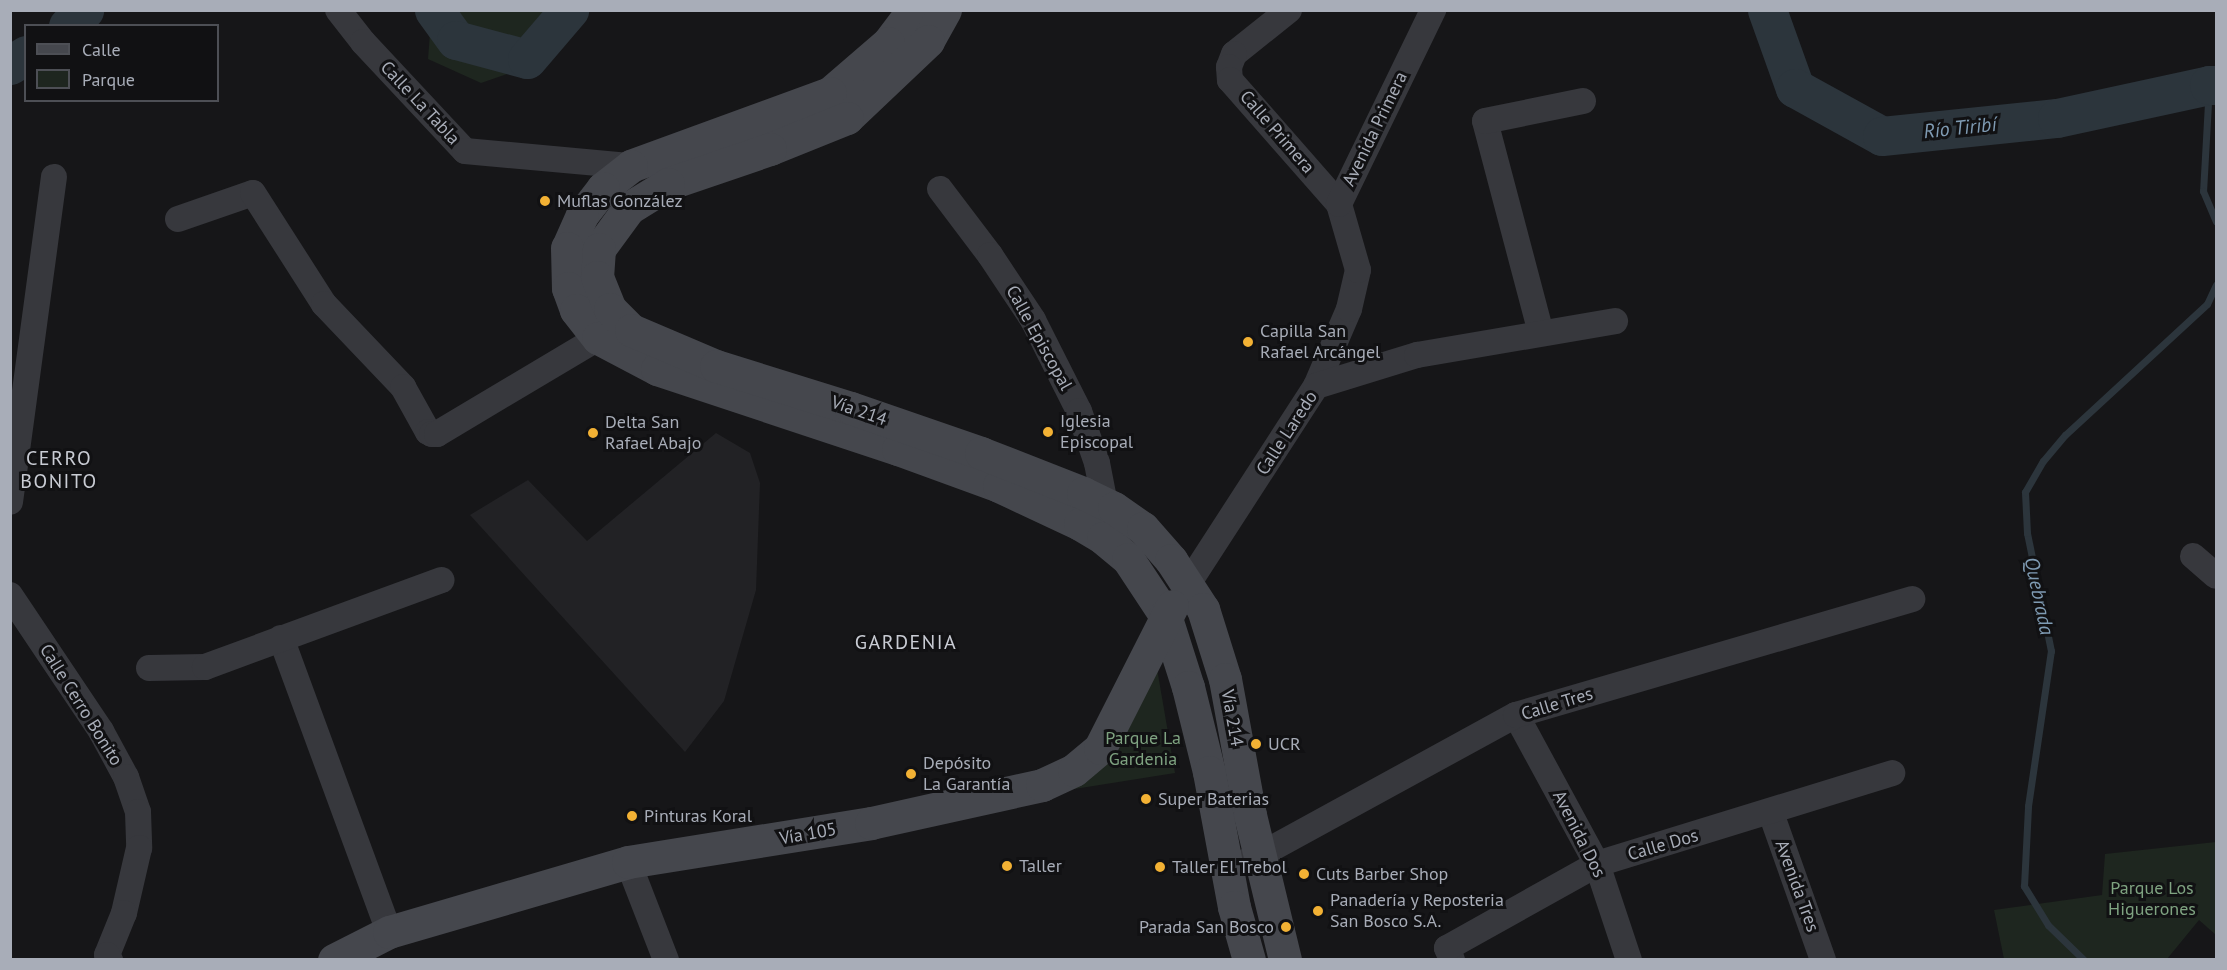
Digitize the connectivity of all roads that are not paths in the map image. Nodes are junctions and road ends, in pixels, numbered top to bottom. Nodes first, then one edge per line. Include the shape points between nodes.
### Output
1 (338, 10) edge
2 (913, 10) edge
3 (945, 10) edge
4 (1289, 10) edge
5 (1433, 10) edge
6 (1583, 101) dead end
7 (631, 165) junction
8 (54, 177) dead end
9 (940, 189) dead end
10 (1339, 204) junction
11 (178, 219) dead end
12 (1614, 321) dead end
13 (1541, 333) junction
14 (598, 338) junction
15 (1316, 386) junction
16 (10, 502) edge
17 (1105, 504) junction
18 (2193, 555) dead end
19 (2217, 576) edge
20 (441, 580) dead end
21 (1188, 584) junction
22 (10, 595) edge
23 (1912, 599) dead end
24 (1165, 615) junction
25 (280, 638) junction
26 (149, 668) dead end
27 (1516, 715) junction
28 (1892, 773) dead end
29 (1771, 813) junction
30 (1260, 855) junction
31 (628, 862) junction
32 (1597, 864) junction
33 (1227, 870) junction
34 (389, 932) junction
35 (1449, 954) edge
36 (110, 960) edge
37 (334, 960) edge
38 (666, 960) edge
39 (1249, 960) edge
40 (1285, 960) edge
41 (1629, 960) edge
42 (1823, 960) edge

1 - 7 street, Calle La Tabla via 465,151
2 - 7 main road, Vía 214 via 888,43 830,93
3 - 17 main road, Vía 214 via 928,40 847,118 668,184 629,208 599,249 597,277 610,309 631,330 666,346 981,453
4 - 10 street, Calle Primera via 1234,54 1228,67 1230,80
5 - 10 street, Avenida Primera
6 - 13 street via 1485,122
7 - 14 main road, Vía 214 via 603,188 582,215 567,248 568,288 576,310
8 - 16 street
9 - 17 street, Calle Episcopal via 1033,320 1079,411 1097,463
10 - 15 street, Avenida Primera via 1358,270 1349,309
11 - 14 street via 253,194 324,304 403,387 432,434
12 - 13 street, Calle Laredo
13 - 15 street, Calle Laredo via 1417,355
14 - 24 main road, Vía 214 via 657,369 999,486 1080,524 1128,559
15 - 21 street, Calle Laredo
17 - 21 main road, Vía 214 via 1143,528
18 - 19 street
20 - 25 street
21 - 24 main road, Vía 105
21 - 30 main road, Vía 214 via 1203,609 1225,679
22 - 36 street, Calle Cerro Bonito via 101,731 126,777 138,812 139,848 124,913 107,955
23 - 27 street, Calle Tres
24 - 31 main road, Vía 105 via 1100,748 1074,770 1042,784 871,823
24 - 33 main road, Vía 214 via 1206,761
25 - 26 street via 205,667
25 - 34 street
27 - 30 street, Calle Tres
27 - 32 street, Avenida Dos
28 - 29 street, Calle Dos
29 - 32 street, Calle Dos
29 - 42 street, Avenida Tres
30 - 33 street, Calle Tres
30 - 40 main road, Vía 214
31 - 34 main road, Vía 105
31 - 38 street
32 - 35 street, Calle Dos
32 - 41 street, Avenida Dos
33 - 39 main road, Vía 214
34 - 37 main road, Vía 105

